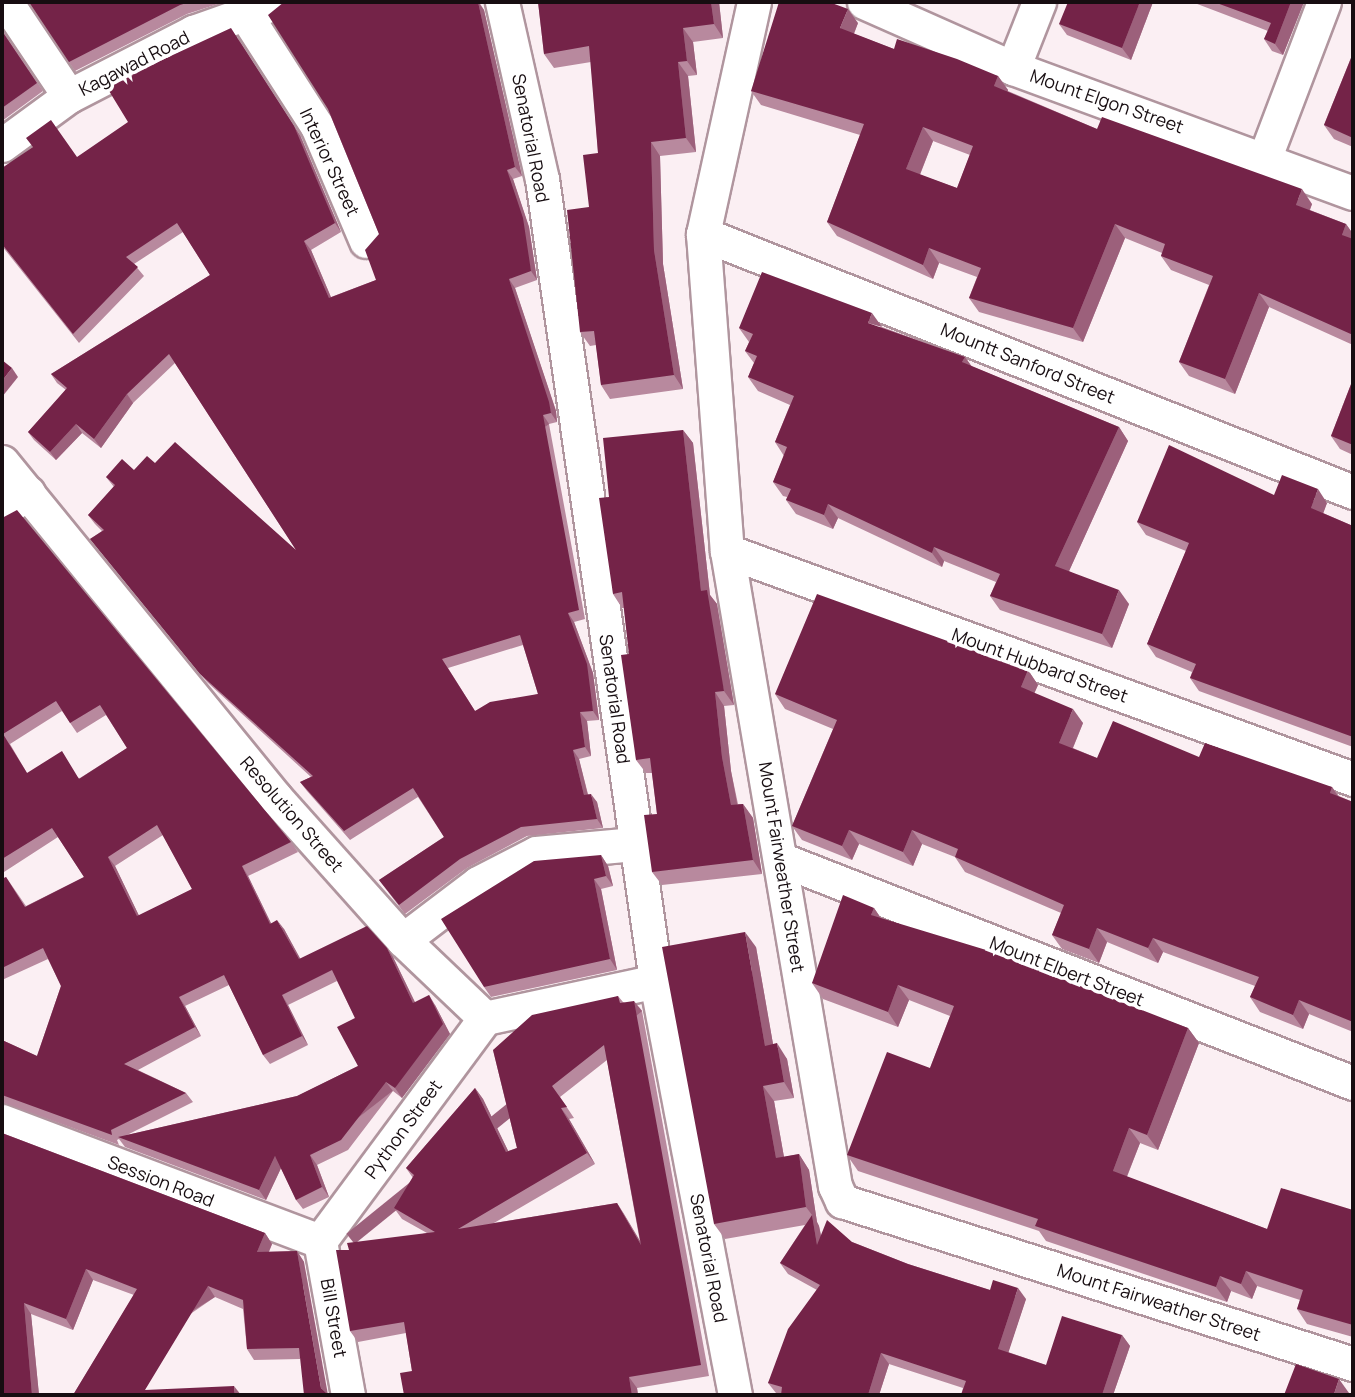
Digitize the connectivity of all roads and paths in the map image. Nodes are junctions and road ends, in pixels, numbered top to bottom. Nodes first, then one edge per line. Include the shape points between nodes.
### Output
1 (6, 2) edge
2 (502, 2) edge
3 (754, 2) edge
4 (864, 2) edge
5 (1039, 2) edge
6 (1324, 2) edge
7 (262, 6) edge
8 (1013, 68) junction
9 (69, 96) junction
10 (2, 145) edge
11 (1265, 157) junction
12 (1353, 193) edge
13 (703, 234) junction
14 (366, 242) dead end
15 (2, 462) edge
16 (1353, 492) edge
17 (15, 502) edge
18 (727, 551) junction
19 (1353, 779) edge
20 (635, 844) junction
21 (780, 859) junction
22 (403, 940) junction
23 (656, 981) junction
24 (485, 1018) junction
25 (1353, 1083) edge
26 (2, 1121) edge
27 (320, 1241) junction
28 (1353, 1364) edge
29 (348, 1395) edge
30 (736, 1395) edge

1 - 9 street
2 - 20 street, Senatorial Road via 542,179
3 - 13 street, Mount Fairweather Street
4 - 8 street, Mount Elgon Street
5 - 8 street
6 - 11 street
7 - 9 street, Kagawad Road via 193,32
7 - 14 street, Interior Street
8 - 11 street, Mount Elgon Street
9 - 10 street, Kagawad Road
11 - 12 street, Mount Elgon Street
13 - 16 street, Mountt Sanford Street
13 - 18 street, Mount Fairweather Street
15 - 17 street, Resolution Street
17 - 22 street, Resolution Street
18 - 19 street, Mount Hubbard Street
18 - 21 street, Mount Fairweather Street
20 - 22 street via 536,853 478,883
20 - 23 street, Senatorial Road
21 - 25 street, Mount Elbert Street
21 - 28 street, Mount Fairweather Street via 842,1201
22 - 24 street, Resolution Street
23 - 24 street
23 - 30 street, Senatorial Road
24 - 27 street, Python Street
26 - 27 street, Session Road
27 - 29 street, Bill Street

